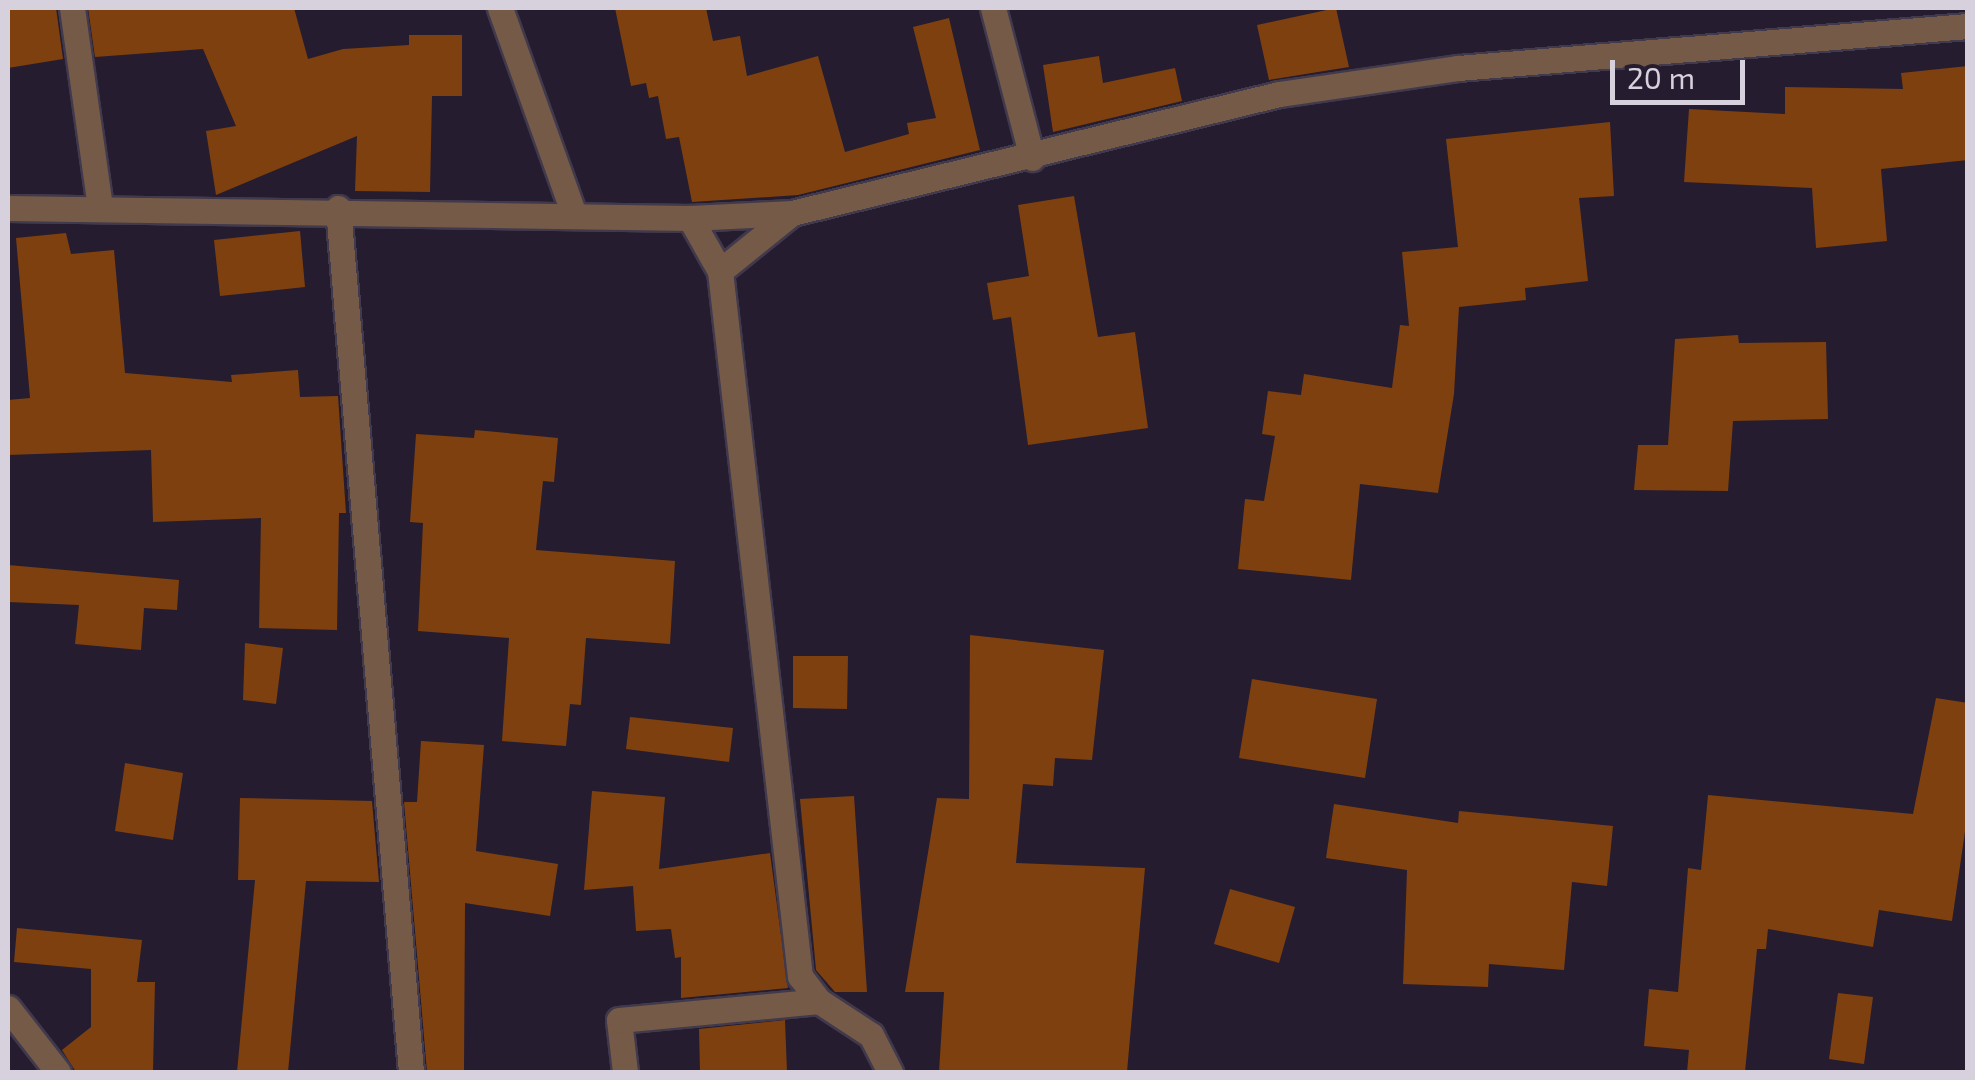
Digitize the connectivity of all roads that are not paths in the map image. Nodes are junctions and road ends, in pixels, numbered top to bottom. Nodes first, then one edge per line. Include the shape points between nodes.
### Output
1 (72, 8) edge
2 (500, 8) edge
3 (993, 8) edge
4 (1968, 26) edge
5 (1032, 158) junction
6 (100, 206) junction
7 (8, 208) edge
8 (338, 208) junction
9 (792, 213) junction
10 (574, 214) junction
11 (690, 218) junction
12 (720, 271) junction
13 (819, 1001) junction
14 (8, 1008) edge
15 (58, 1072) edge
16 (411, 1072) edge
17 (626, 1072) edge
18 (890, 1072) edge

1 - 6 street
2 - 10 street
3 - 5 street
4 - 5 street via 1458,68 1279,94
5 - 9 street
6 - 7 street
6 - 8 street
8 - 10 street
8 - 16 street
9 - 11 street
9 - 12 street
10 - 11 street
11 - 12 street
12 - 13 street via 789,916 800,976
13 - 17 street via 619,1020
13 - 18 street via 872,1035
14 - 15 street

